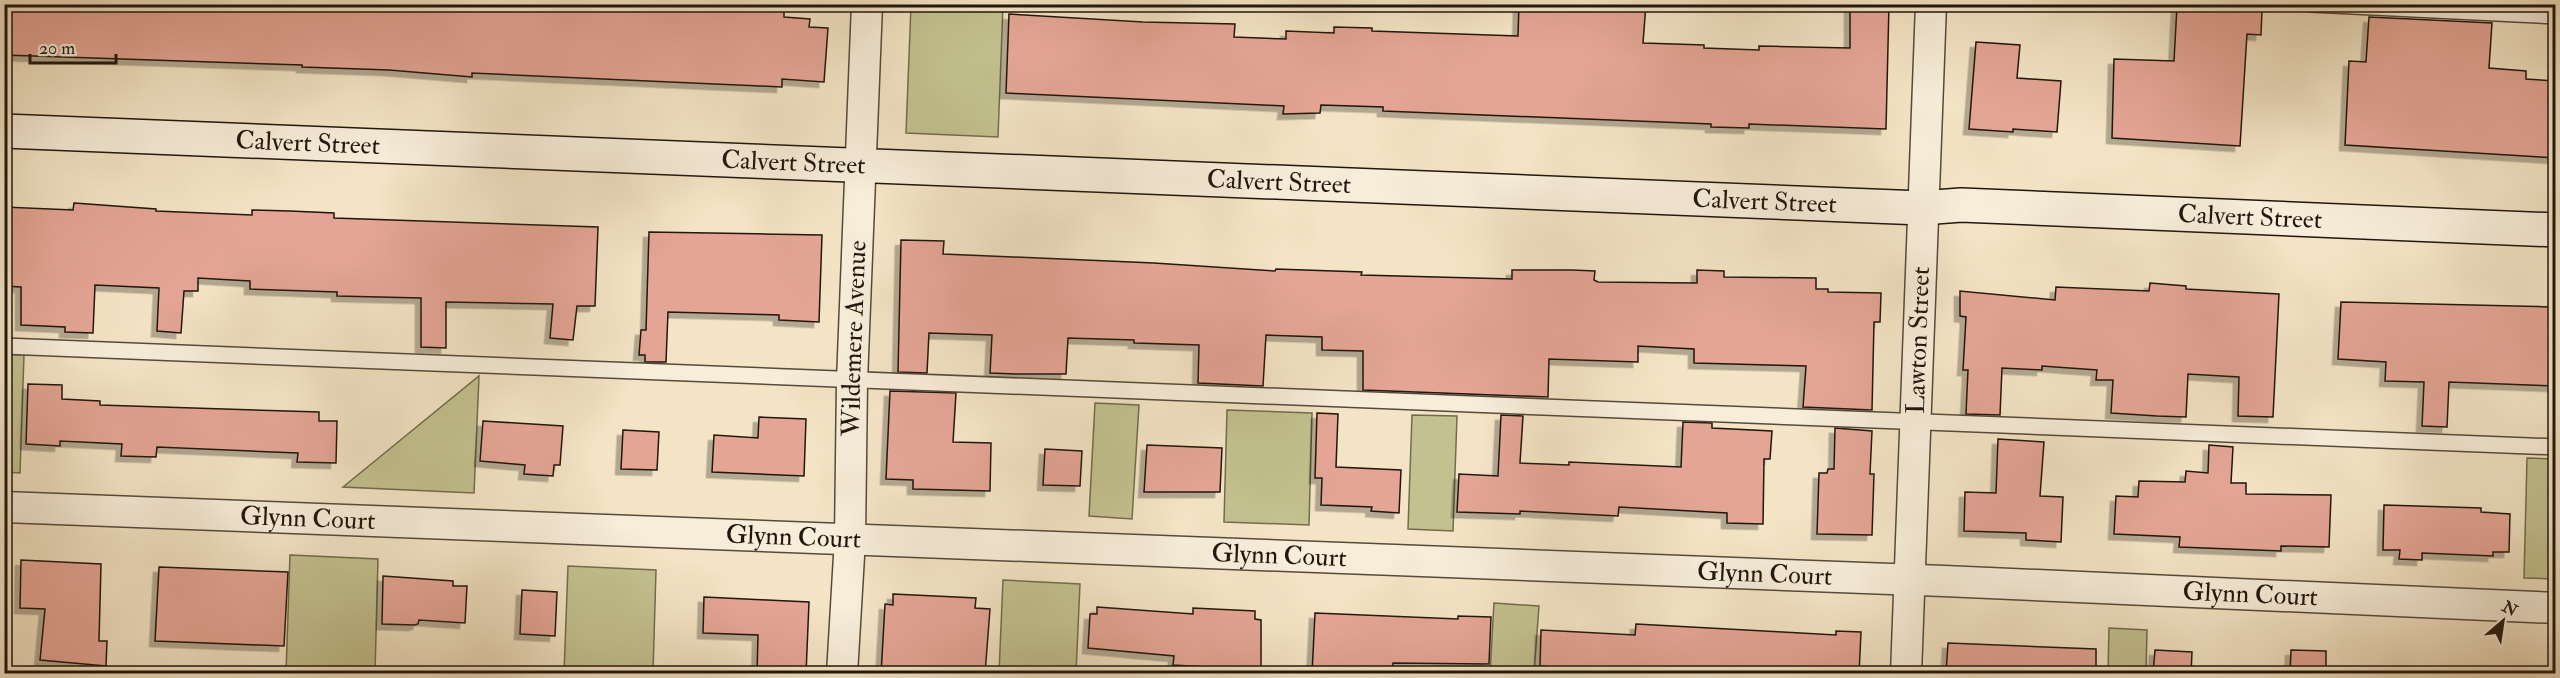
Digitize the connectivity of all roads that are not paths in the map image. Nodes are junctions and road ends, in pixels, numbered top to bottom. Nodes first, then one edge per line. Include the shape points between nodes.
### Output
1 (867, 4) edge
2 (1930, 4) edge
3 (2312, 4) edge
4 (2556, 16) edge
5 (4, 131) edge
6 (861, 165) junction
7 (1922, 208) junction
8 (2556, 230) edge
9 (4, 346) edge
10 (852, 381) junction
11 (1916, 421) junction
12 (2556, 447) edge
13 (4, 507) edge
14 (850, 539) junction
15 (1911, 581) junction
16 (2556, 608) edge
17 (842, 674) edge
18 (1906, 674) edge

1 - 6 street, Wildemere Avenue
2 - 7 street, Lawton Street
3 - 4 lane
5 - 6 street, Calvert Street
6 - 7 street, Calvert Street
6 - 10 street, Wildemere Avenue
7 - 8 street, Calvert Street via 1961,205
7 - 11 street, Lawton Street
9 - 10 lane
10 - 11 lane
10 - 14 street, Wildemere Avenue
11 - 12 lane
11 - 15 street, Lawton Street
13 - 14 street, Glynn Court
14 - 15 street, Glynn Court
14 - 17 street, Wildemere Avenue
15 - 16 street, Glynn Court
15 - 18 street, Lawton Street

